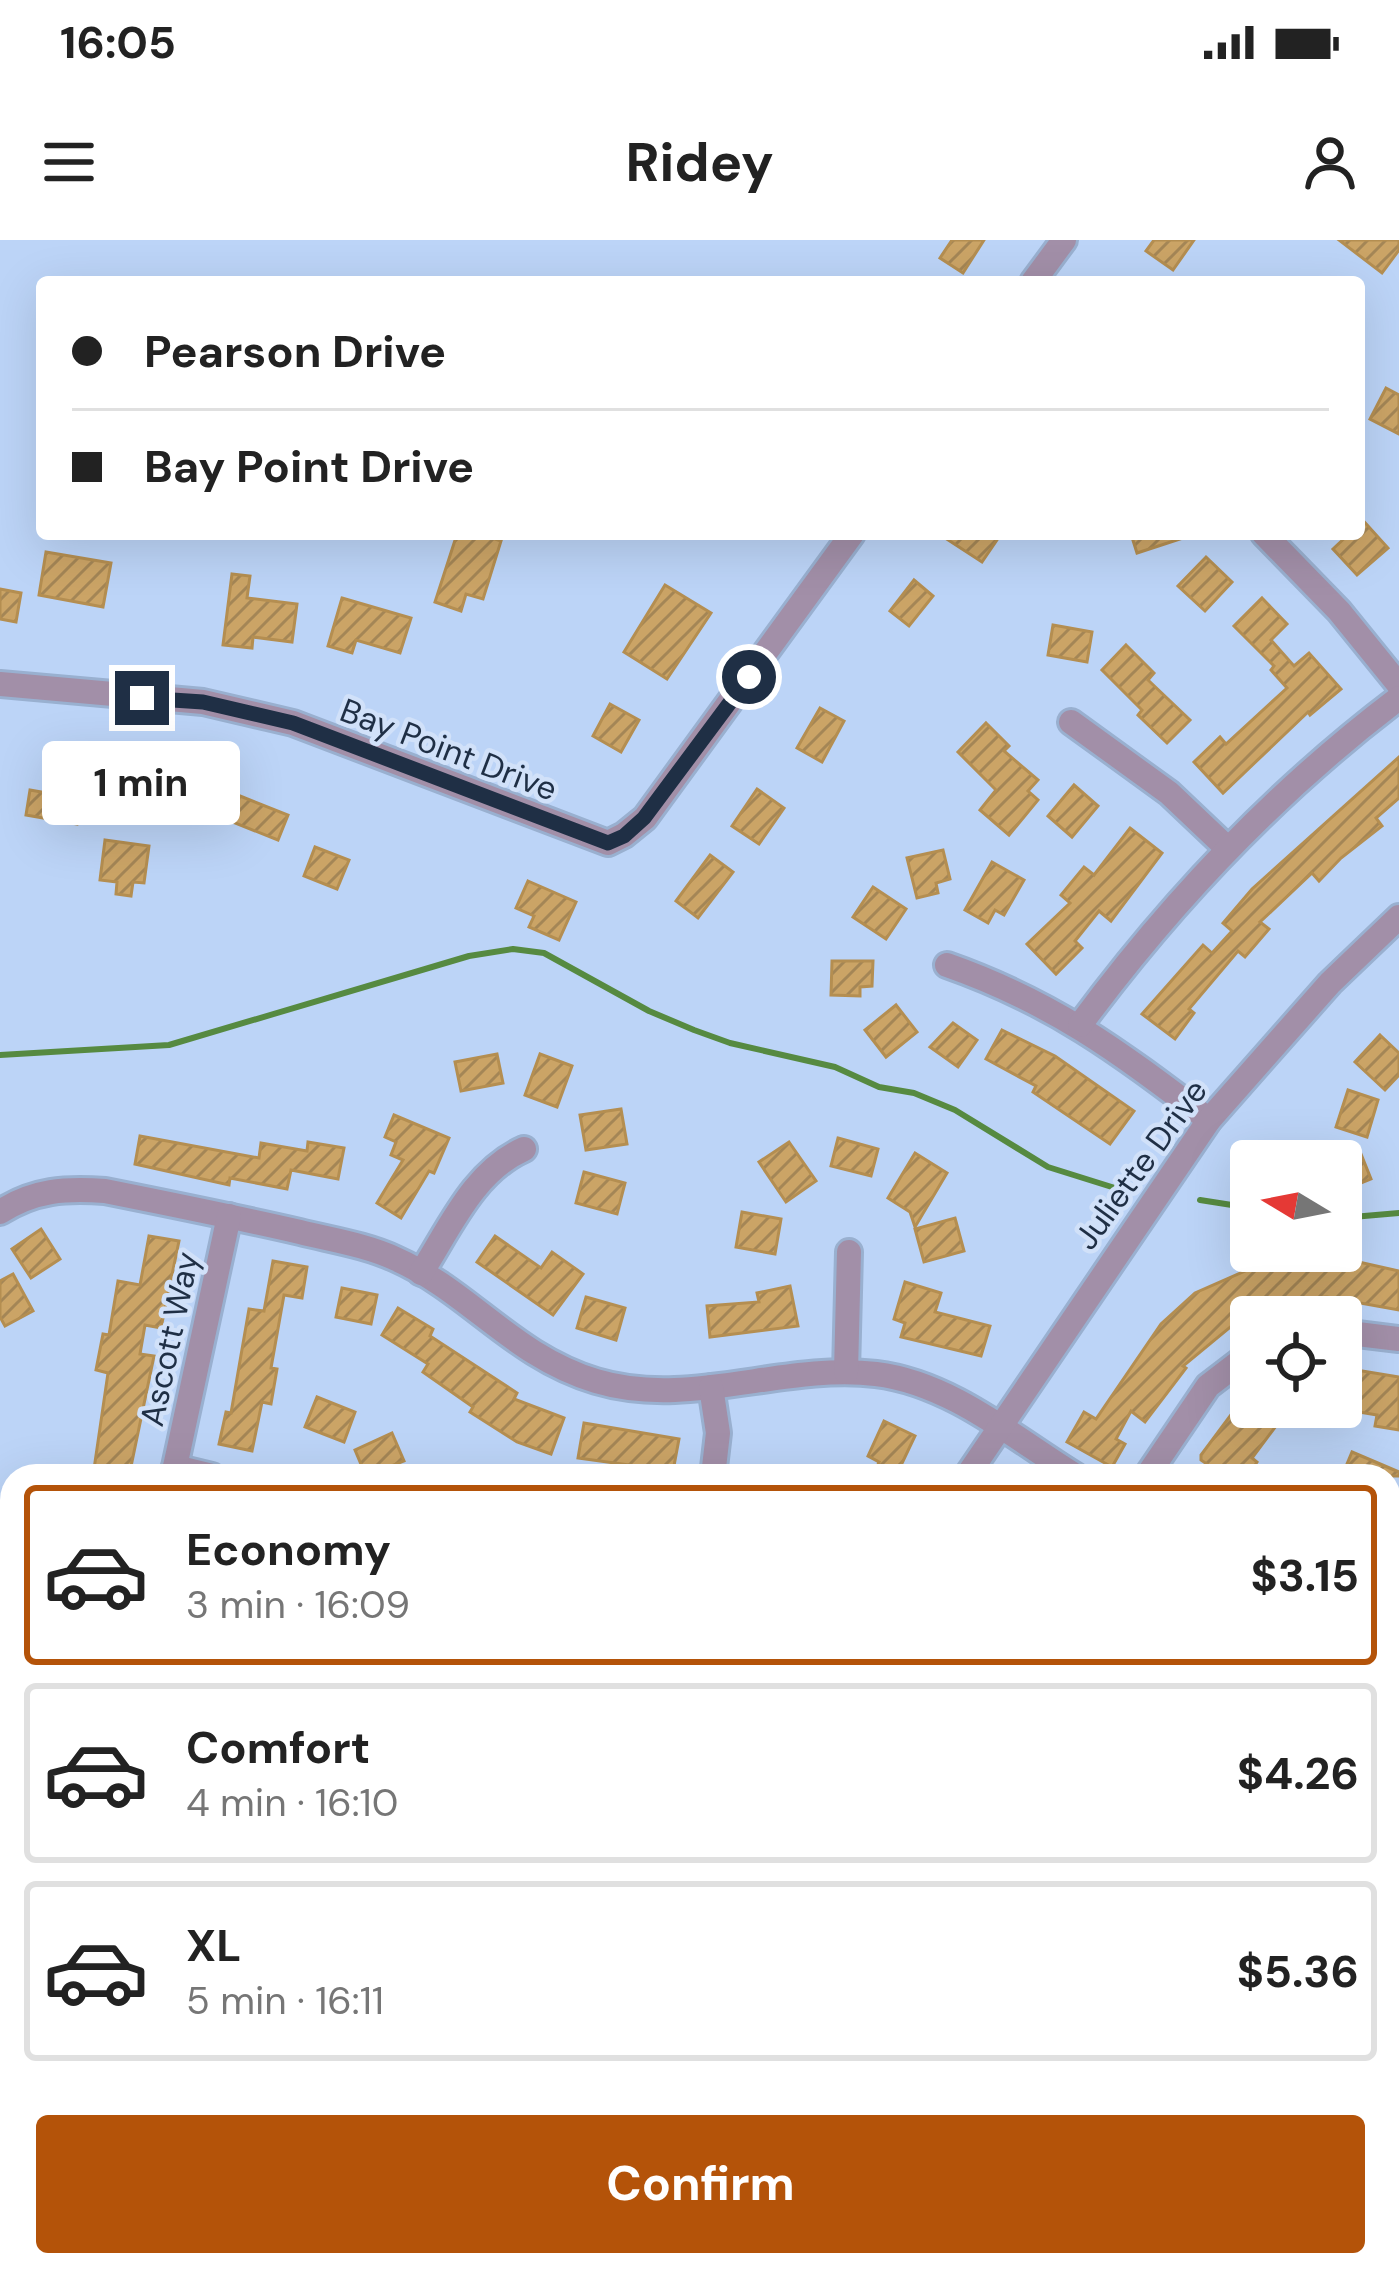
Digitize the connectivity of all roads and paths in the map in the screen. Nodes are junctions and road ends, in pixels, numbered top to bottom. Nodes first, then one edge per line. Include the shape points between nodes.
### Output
1 (1064, 240) edge
2 (1037, 276) edge
3 (848, 540) edge
4 (1270, 540) edge
5 (0, 684) edge
6 (1399, 685) edge
7 (1399, 698) edge
8 (1071, 722) dead end
9 (1227, 848) junction
10 (1399, 916) edge
11 (946, 965) dead end
12 (1080, 1025) junction
13 (1209, 1120) junction
14 (524, 1149) dead end
15 (0, 1211) edge
16 (229, 1216) junction
17 (849, 1252) dead end
18 (421, 1273) junction
19 (1362, 1335) edge
20 (1399, 1340) edge
21 (1230, 1369) edge
22 (846, 1372) junction
23 (711, 1387) junction
24 (998, 1427) junction
25 (176, 1464) edge
26 (714, 1464) edge
27 (975, 1464) edge
28 (1057, 1464) edge
29 (1155, 1464) edge

1 - 2 street
3 - 5 street, Bay Point Drive via 644,818 608,843 246,709
4 - 6 street
7 - 9 street
8 - 9 street via 1169,793
9 - 12 street
10 - 13 street, Juliette Drive
11 - 12 street
12 - 13 street
13 - 24 street, Juliette Drive
14 - 18 street via 477,1185
15 - 16 street via 64,1187
16 - 18 street via 361,1246
16 - 25 street, Ascott Way
17 - 22 street
18 - 23 street via 512,1341 570,1372 634,1389
19 - 20 street
21 - 29 street via 1208,1386
22 - 23 street
22 - 24 street via 940,1393
23 - 26 street
24 - 27 street, Juliette Drive
24 - 28 street

